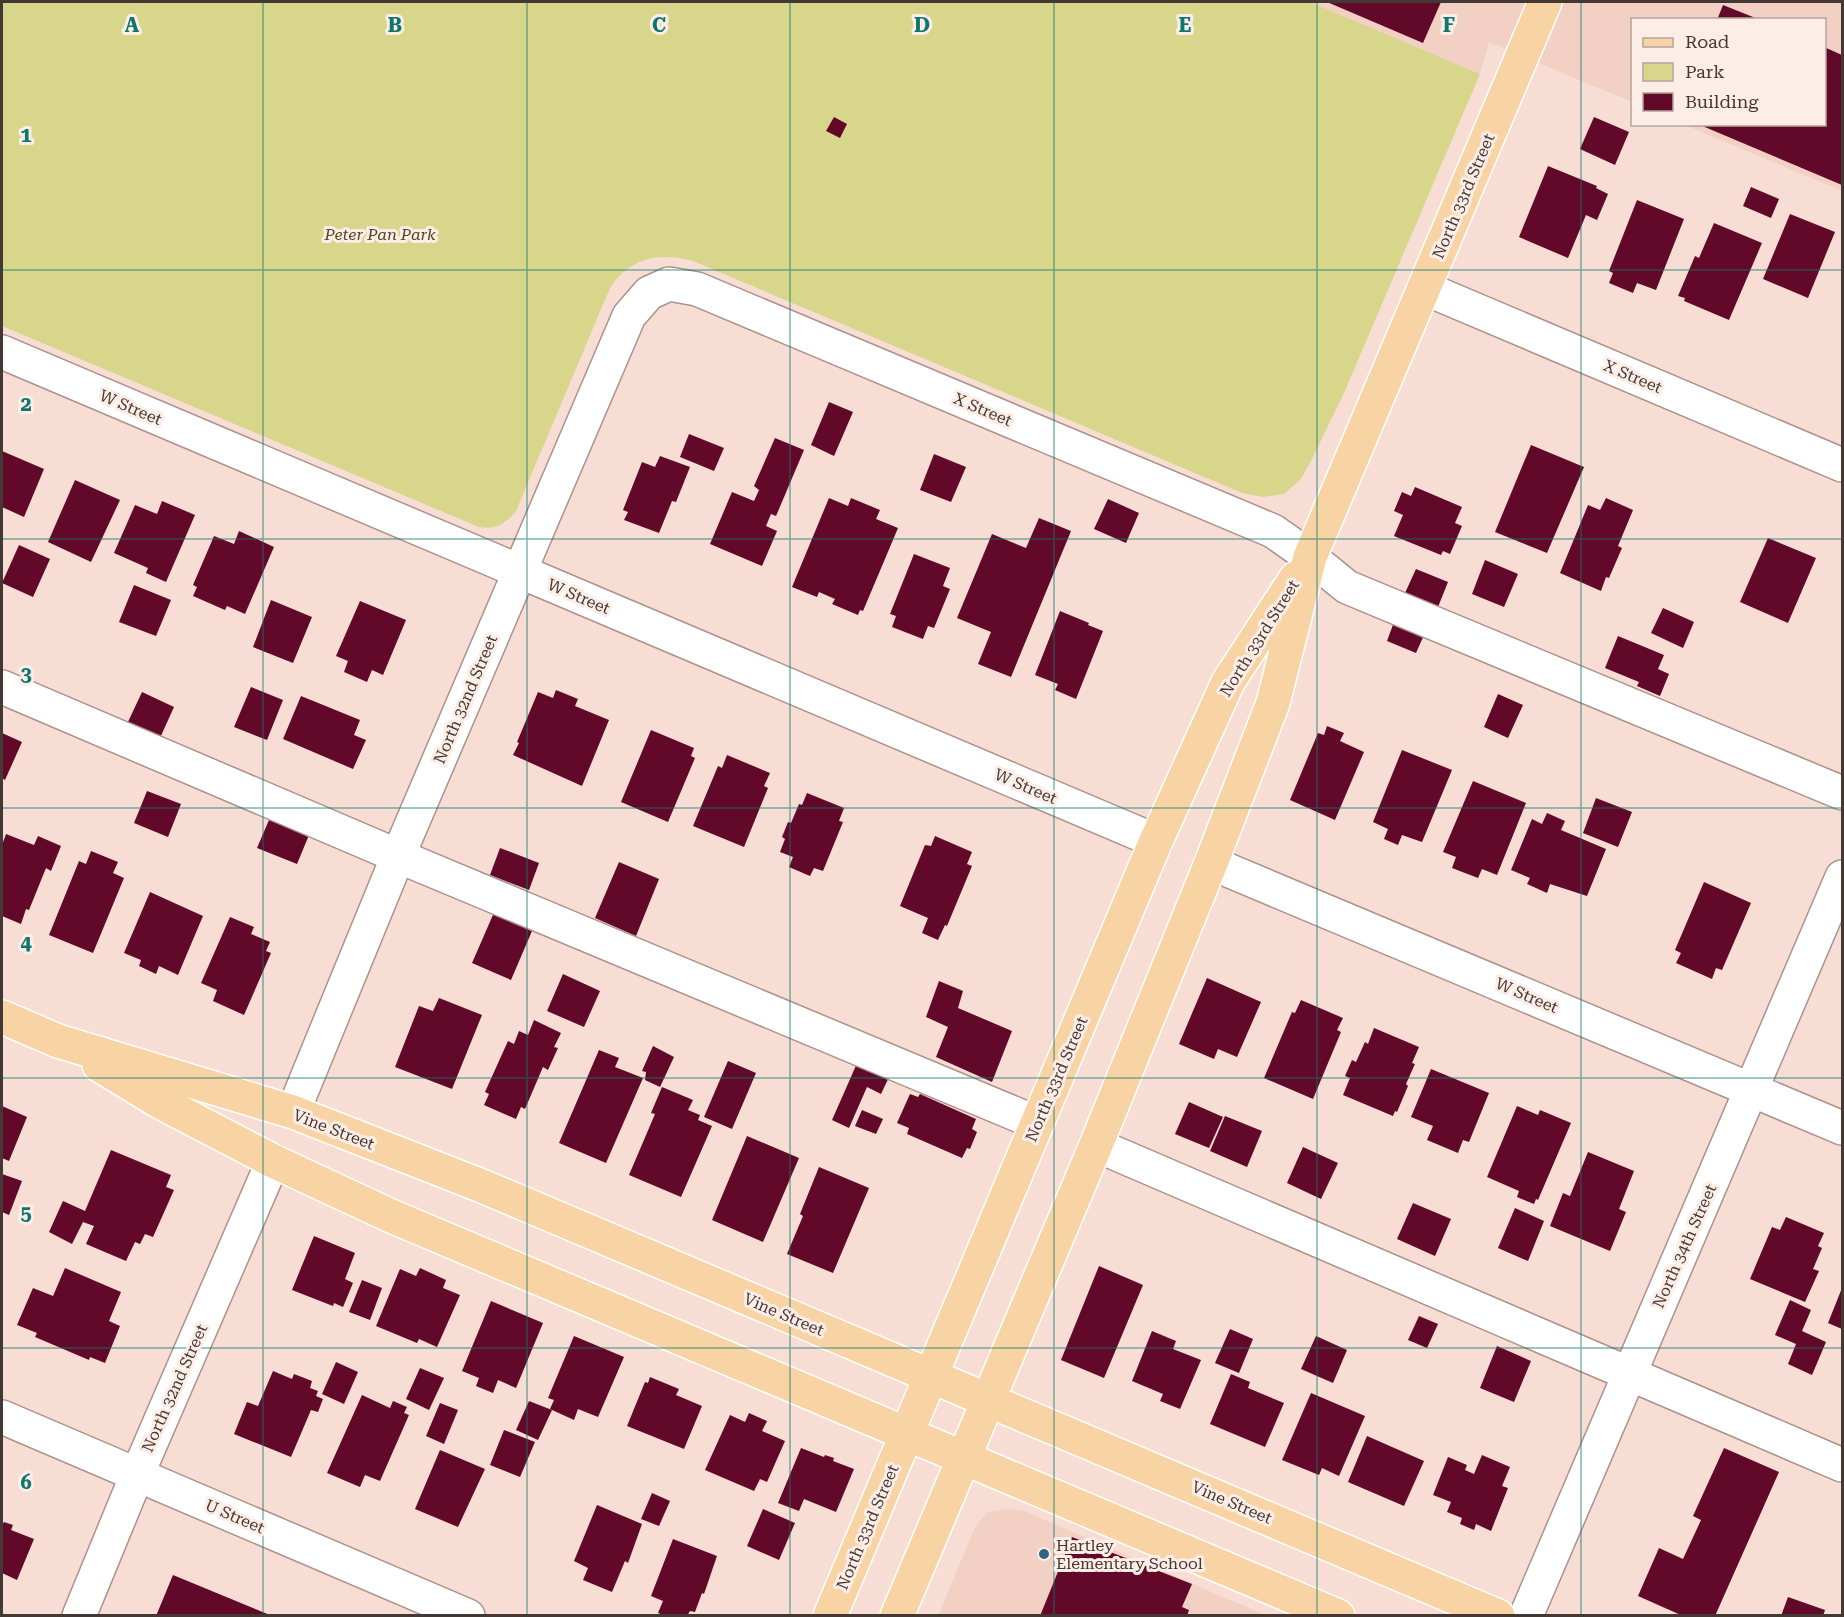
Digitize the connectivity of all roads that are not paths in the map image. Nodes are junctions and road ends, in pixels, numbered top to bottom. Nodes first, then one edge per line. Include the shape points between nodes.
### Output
1 (1545, 2) edge
2 (1424, 288) junction
3 (648, 292) joint
4 (2, 352) edge
5 (1842, 465) edge
6 (1310, 557) junction
7 (519, 570) junction
8 (2, 687) edge
9 (1842, 792) edge
10 (1156, 841) junction
11 (398, 856) junction
12 (1212, 863) junction
13 (1842, 877) edge
14 (2, 1017) edge
15 (58, 1041) junction
16 (1753, 1090) junction
17 (292, 1112) junction
18 (1037, 1123) junction
19 (1842, 1128) edge
20 (1096, 1145) junction
21 (273, 1161) junction
22 (1629, 1374) junction
23 (931, 1375) junction
24 (988, 1400) junction
25 (2, 1417) edge
26 (907, 1432) junction
27 (964, 1457) junction
28 (1842, 1465) edge
29 (137, 1475) junction
30 (79, 1616) edge
31 (468, 1616) edge
32 (830, 1616) edge
33 (897, 1616) edge
34 (1338, 1616) edge
35 (1498, 1616) edge
36 (1526, 1616) edge

1 - 2 main road, North 33rd Street
2 - 5 street, X Street
2 - 6 main road, North 33rd Street
3 - 6 street, X Street via 669,284 697,289 1273,531
3 - 7 street, North 32nd Street via 628,316
4 - 7 street, W Street
6 - 9 street, X Street via 1347,587
6 - 10 main road, North 33rd Street via 1228,682
6 - 12 main road, North 33rd Street via 1273,703
7 - 10 street, W Street
7 - 11 street, North 32nd Street
8 - 11 street
10 - 18 main road, North 33rd Street
11 - 17 street, North 32nd Street
11 - 18 street
12 - 16 street, W Street
12 - 20 main road, North 33rd Street
13 - 16 street, North 34th Street
14 - 15 main road, Vine Street
15 - 17 main road, Vine Street
15 - 21 main road, Vine Street via 160,1102
16 - 19 street, W Street
16 - 22 street, North 34th Street
17 - 23 main road, Vine Street via 492,1191
18 - 23 main road, North 33rd Street
20 - 22 street
20 - 24 main road, North 33rd Street
21 - 26 main road, Vine Street via 391,1215
21 - 29 street, North 32nd Street
22 - 28 street
22 - 36 street, North 34th Street
23 - 24 main road, Vine Street
23 - 26 main road, North 33rd Street
24 - 27 main road, North 33rd Street
24 - 35 main road, Vine Street
25 - 29 street, U Street
26 - 27 main road, Vine Street
26 - 32 main road, North 33rd Street
27 - 33 main road, North 33rd Street
27 - 34 main road, Vine Street
29 - 30 street, North 32nd Street
29 - 31 street, U Street

